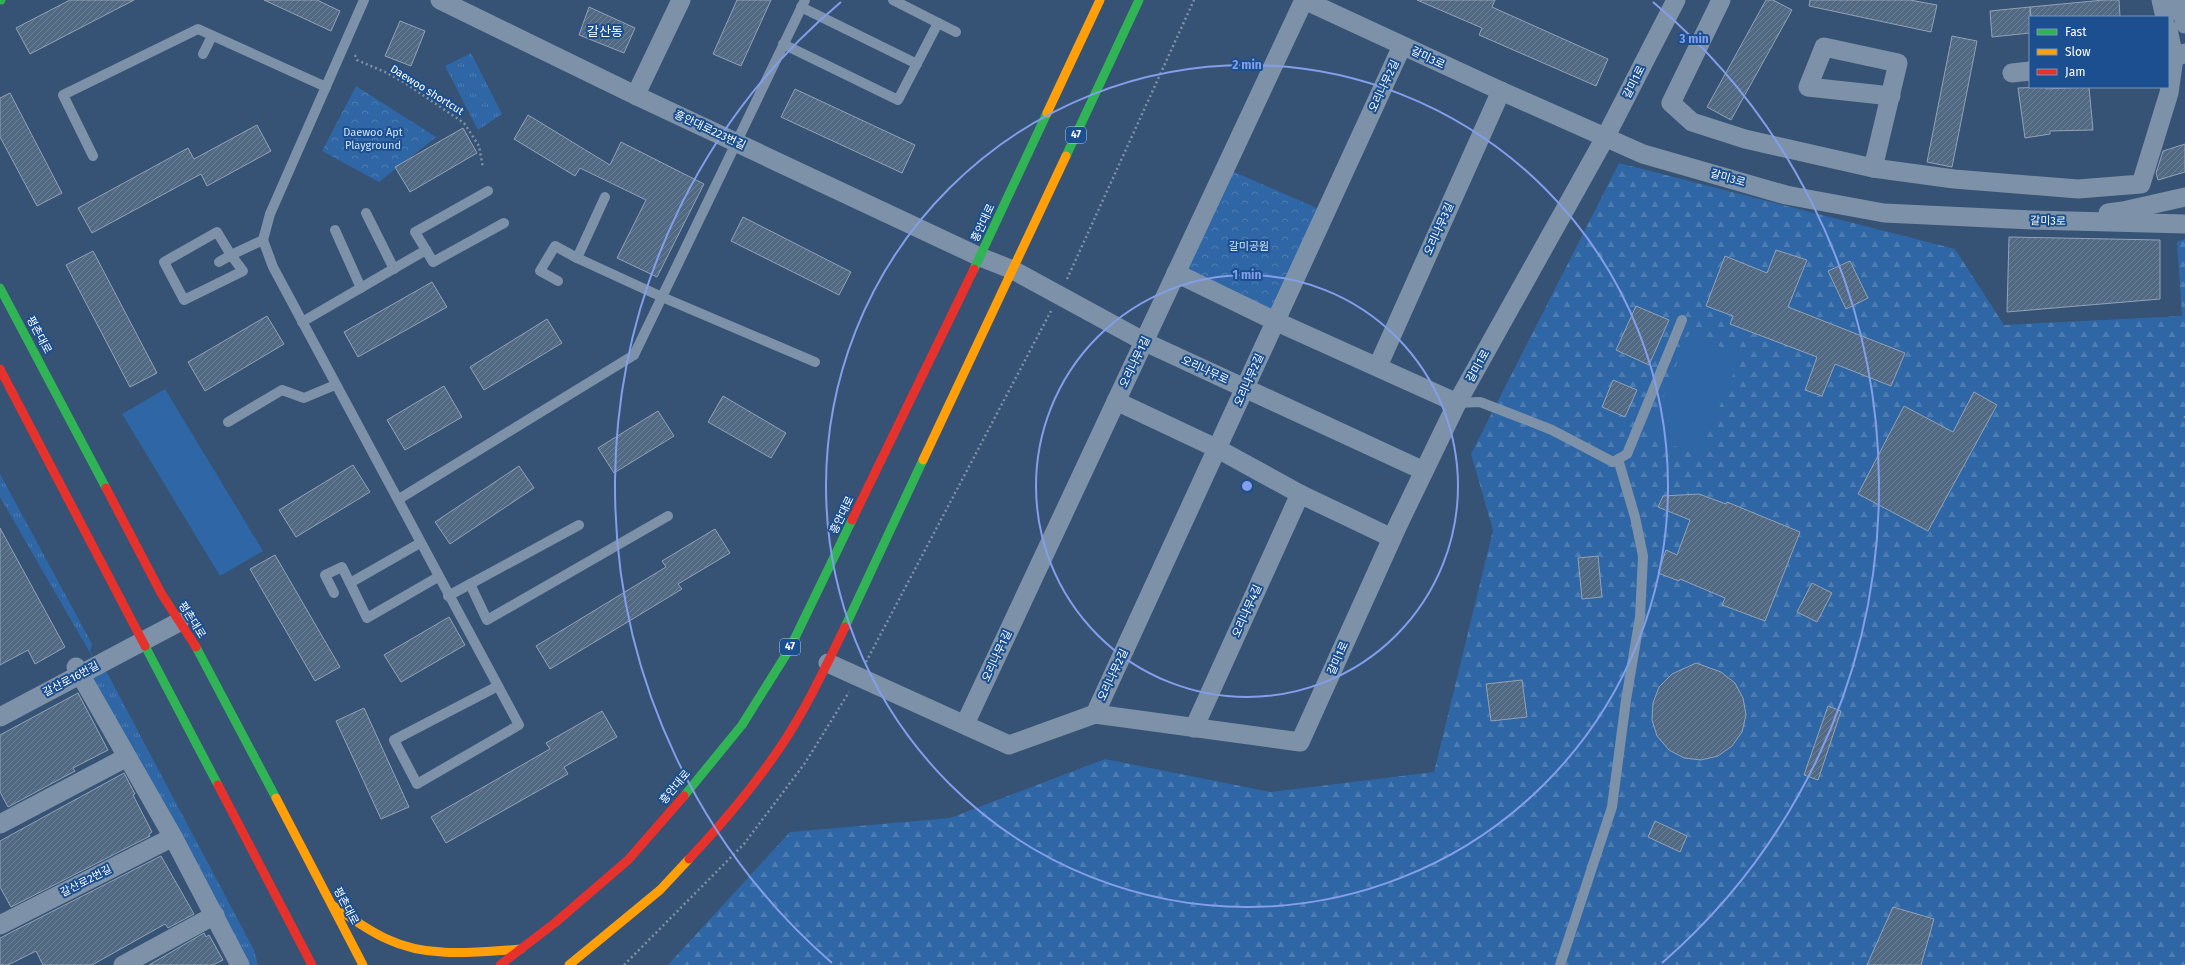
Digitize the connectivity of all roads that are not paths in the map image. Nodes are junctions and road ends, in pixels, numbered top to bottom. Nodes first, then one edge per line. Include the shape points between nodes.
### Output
1 (364, 0) edge
2 (440, 0) edge
3 (681, 0) edge
4 (893, 0) edge
5 (1100, 0) edge
6 (1139, 0) edge
7 (1304, 0) edge
8 (1676, 0) edge
9 (1721, 0) edge
10 (2161, 0) edge
11 (2179, 0) edge
12 (803, 4) edge
13 (2165, 16) edge
14 (938, 23) junction
15 (2185, 24) edge
16 (956, 32) dead end
17 (2169, 32) edge
18 (212, 36) junction
19 (784, 44) junction
20 (1402, 46) junction
21 (203, 54) dead end
22 (2176, 56) edge
23 (917, 64) junction
24 (326, 87) junction
25 (1500, 91) junction
26 (637, 96) junction
27 (1891, 96) dead end
28 (1606, 136) junction
29 (738, 142) junction
30 (93, 156) dead end
31 (1873, 168) junction
32 (488, 191) dead end
33 (605, 197) dead end
34 (2185, 197) edge
35 (366, 213) dead end
36 (2032, 220) junction
37 (504, 223) dead end
38 (2185, 224) edge
39 (334, 230) dead end
40 (263, 240) junction
41 (426, 250) junction
42 (231, 255) junction
43 (980, 257) junction
44 (577, 258) junction
45 (219, 262) dead end
46 (394, 268) junction
47 (1013, 270) junction
48 (1176, 272) junction
49 (558, 281) dead end
50 (0, 288) edge
51 (361, 288) junction
52 (662, 297) junction
53 (1682, 320) dead end
54 (1275, 321) junction
55 (302, 322) junction
56 (1145, 342) junction
57 (815, 362) dead end
58 (1378, 366) junction
59 (0, 369) edge
60 (335, 384) junction
61 (1244, 389) junction
62 (1116, 401) junction
63 (1457, 403) junction
64 (228, 422) dead end
65 (1218, 449) junction
66 (1618, 459) junction
67 (1424, 471) junction
68 (1300, 494) junction
69 (399, 500) junction
70 (668, 516) dead end
71 (579, 525) dead end
72 (1392, 538) junction
73 (420, 542) junction
74 (438, 577) junction
75 (350, 583) junction
76 (470, 584) junction
77 (334, 593) dead end
78 (448, 596) junction
79 (179, 622) junction
80 (143, 642) junction
81 (828, 662) junction
82 (78, 670) junction
83 (496, 687) junction
84 (1095, 714) junction
85 (0, 717) edge
86 (965, 724) junction
87 (1194, 728) junction
88 (127, 757) junction
89 (0, 824) edge
90 (173, 838) junction
91 (332, 905) junction
92 (215, 915) junction
93 (291, 924) junction
94 (0, 925) edge
95 (521, 949) junction
96 (294, 955) dead end
97 (123, 965) edge
98 (240, 965) edge
99 (312, 965) edge
100 (363, 965) edge
101 (500, 965) edge
102 (569, 965) edge
103 (1560, 965) edge

1 - 24 lane
2 - 26 street, 흥안대로223번길
3 - 26 street
4 - 14 lane
5 - 43 main road, 흥안대로 / 47 via 1011,199
6 - 47 main road, 47 via 1036,212
7 - 20 street, 갈미3로
7 - 48 street, 오리나무1길
8 - 28 street, 갈미1로
9 - 31 street via 1671,103 1692,122 1745,139
10 - 13 street
11 - 15 street
12 - 19 lane
12 - 23 lane
14 - 16 lane
14 - 23 lane
17 - 22 street
18 - 21 lane
18 - 24 lane
18 - 30 lane via 198,29 63,95
19 - 23 lane via 898,100
19 - 29 lane
20 - 25 street, 갈미3로
20 - 54 street, 오리나무2길
22 - 31 street via 2169,93 2141,184 2078,189 1954,179
24 - 40 lane via 270,214
25 - 28 street, 갈미3로
25 - 58 street, 오리나무3길
26 - 29 street, 흥안대로223번길
27 - 31 street
28 - 36 street, 갈미3로 via 1643,154 1786,195 1884,213
28 - 63 street, 갈미1로
29 - 43 street, 흥안대로223번길
29 - 52 lane
32 - 41 lane via 415,232
33 - 44 lane
34 - 36 street via 2123,211
35 - 46 lane
36 - 38 street, 갈미3로
37 - 41 lane via 433,262
39 - 51 lane
40 - 42 lane
40 - 55 lane via 273,266
41 - 46 lane
42 - 42 lane via 217,232 164,262 184,300 243,271
42 - 45 lane
43 - 47 street, 흥안대로223번길
43 - 95 main road, 흥안대로 / 47 via 789,650 742,725 628,860
44 - 49 lane via 554,246 540,271
44 - 52 lane
46 - 51 lane
47 - 56 street, 오리나무로
47 - 81 main road, 47
48 - 54 street
48 - 56 street, 오리나무1길
50 - 79 main road, 평촌대로
51 - 55 lane
52 - 57 lane
52 - 69 lane via 634,355
53 - 66 lane via 1627,454
54 - 58 street
54 - 61 street, 오리나무2길
55 - 60 lane
56 - 61 street, 오리나무로
56 - 62 street, 오리나무1길
58 - 63 street
59 - 80 main road
60 - 64 lane via 304,398 282,390
60 - 69 lane
61 - 65 street, 오리나무2길
61 - 67 street, 오리나무로
62 - 65 street
62 - 86 street, 오리나무1길
63 - 66 lane via 1480,402 1552,430 1613,462
63 - 67 street, 갈미1로
65 - 68 street
65 - 84 street, 오리나무2길
66 - 103 lane via 1643,556 1640,617 1612,807
67 - 72 street, 갈미1로
68 - 72 street
68 - 87 street, 오리나무4길
69 - 73 lane
70 - 76 lane via 487,620
71 - 76 lane
72 - 87 street, 갈미1로 via 1300,742
73 - 74 lane
73 - 75 lane
74 - 75 lane via 367,618
74 - 78 lane
75 - 77 lane via 342,567 325,575
76 - 78 lane
78 - 83 lane
79 - 80 street, 갈산로16번길
79 - 91 main road, 평촌대로 via 198,652
80 - 82 street, 갈산로16번길
80 - 93 main road
81 - 86 street
81 - 102 main road, 47 via 783,743 722,823 660,890
82 - 85 street, 갈산로16번길
82 - 88 street
83 - 83 lane via 394,740 417,784 519,725
84 - 86 street via 1009,745
84 - 87 street
88 - 89 street
88 - 90 street
90 - 92 street
90 - 94 street, 갈산로2번길
91 - 95 main road via 395,943 409,947 443,952
91 - 100 main road, 평촌대로
92 - 97 street
92 - 98 street
93 - 96 main road
93 - 99 main road
95 - 101 main road, 흥안대로 / 47

